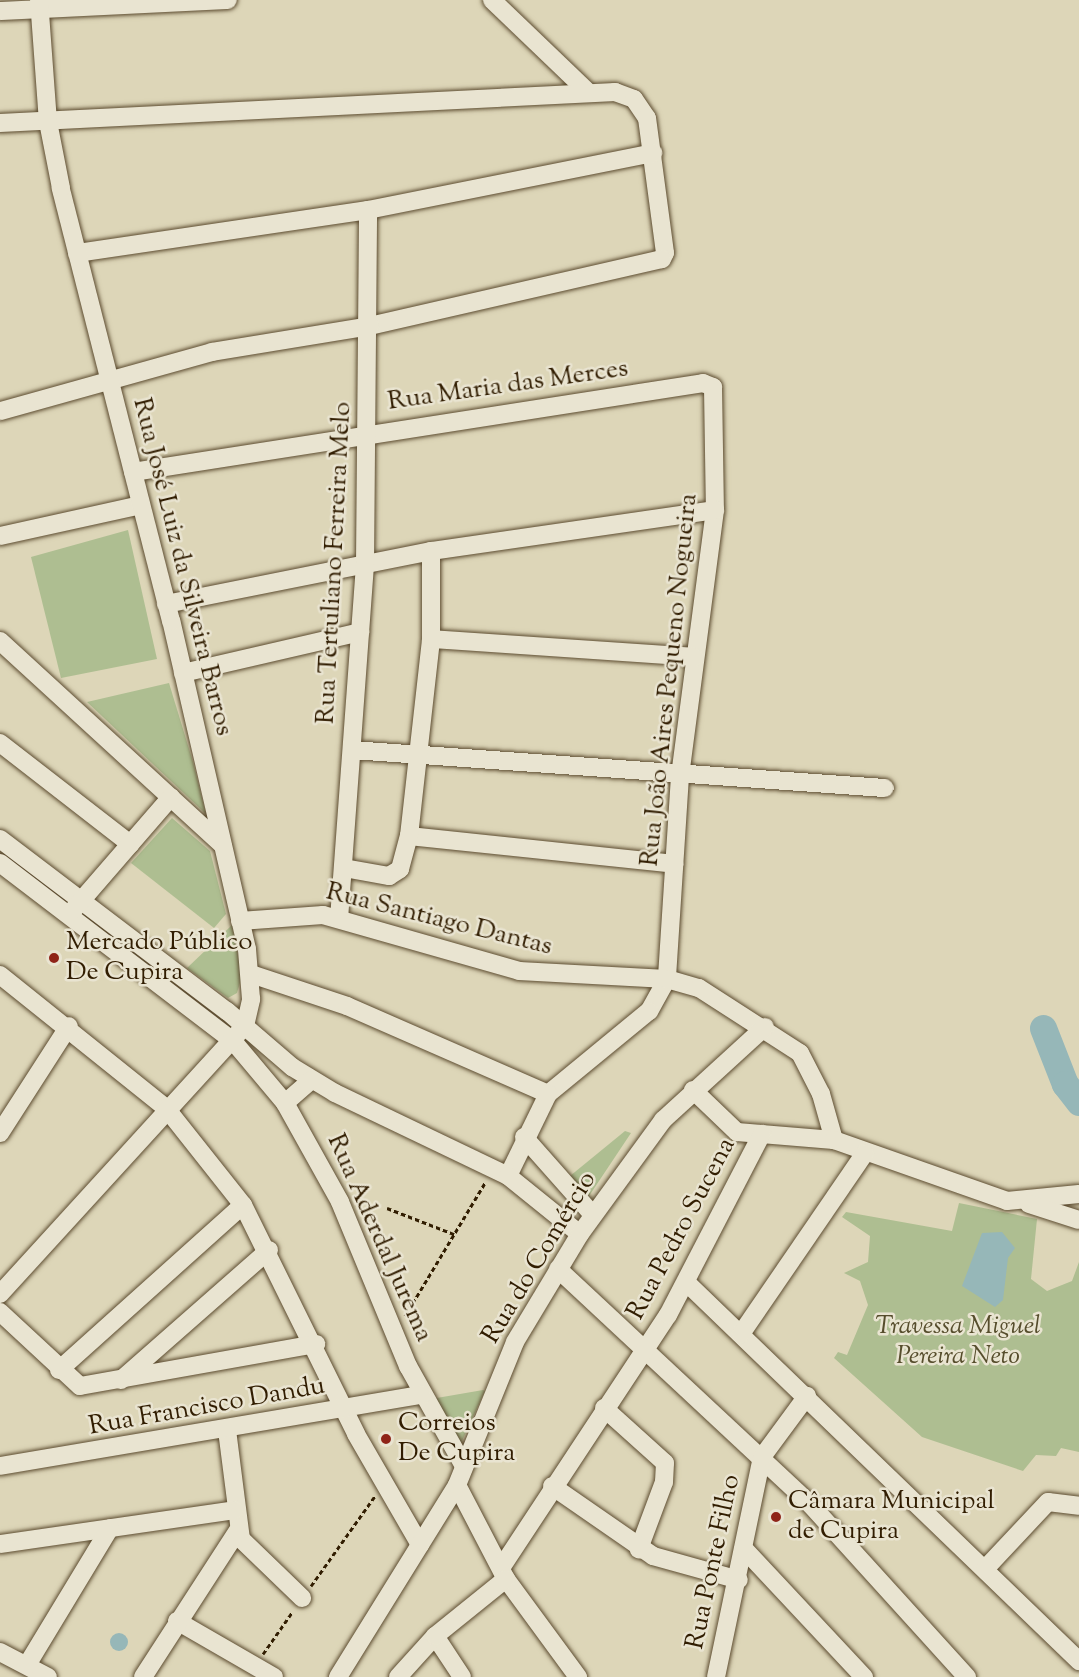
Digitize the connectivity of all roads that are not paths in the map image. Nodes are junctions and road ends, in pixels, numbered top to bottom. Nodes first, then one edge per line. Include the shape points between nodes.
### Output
1 (228, 0) edge
2 (492, 0) edge
3 (124, 2) edge
4 (39, 5) edge
5 (0, 10) edge
6 (588, 92) junction
7 (48, 122) junction
8 (0, 123) edge
9 (653, 153) junction
10 (368, 210) junction
11 (77, 253) junction
12 (370, 326) junction
13 (108, 376) junction
14 (713, 387) joint
15 (0, 411) edge
16 (368, 433) junction
17 (133, 472) junction
18 (141, 505) junction
19 (715, 510) junction
20 (0, 536) edge
21 (431, 551) junction
22 (365, 564) junction
23 (166, 604) junction
24 (360, 632) junction
25 (431, 639) junction
26 (0, 641) edge
27 (694, 657) junction
28 (183, 673) junction
29 (0, 743) edge
30 (352, 750) junction
31 (418, 754) junction
32 (680, 776) junction
33 (885, 788) dead end
34 (171, 797) junction
35 (409, 836) junction
36 (0, 839) edge
37 (130, 844) junction
38 (223, 845) junction
39 (0, 863) edge
40 (675, 864) junction
41 (344, 868) junction
42 (81, 900) junction
43 (68, 916) junction
44 (339, 919) junction
45 (240, 921) junction
46 (251, 974) junction
47 (0, 975) edge
48 (667, 979) junction
49 (69, 1026) junction
50 (245, 1026) junction
51 (765, 1027) junction
52 (233, 1041) junction
53 (311, 1080) junction
54 (693, 1090) junction
55 (548, 1094) junction
56 (285, 1103) junction
57 (166, 1108) junction
58 (0, 1133) edge
59 (762, 1134) junction
60 (524, 1137) junction
61 (834, 1140) junction
62 (865, 1153) junction
63 (501, 1172) junction
64 (1079, 1194) edge
65 (1023, 1202) junction
66 (243, 1205) junction
67 (593, 1215) junction
68 (1079, 1220) edge
69 (580, 1234) junction
70 (269, 1250) junction
71 (558, 1269) junction
72 (687, 1283) junction
73 (0, 1294) edge
74 (0, 1312) edge
75 (741, 1334) junction
76 (316, 1344) junction
77 (646, 1348) junction
78 (59, 1371) junction
79 (121, 1380) junction
80 (422, 1395) junction
81 (807, 1396) junction
82 (604, 1408) junction
83 (343, 1409) junction
84 (227, 1430) junction
85 (762, 1457) junction
86 (0, 1467) edge
87 (464, 1467) junction
88 (457, 1485) junction
89 (552, 1486) junction
90 (1079, 1506) edge
91 (235, 1510) junction
92 (111, 1528) junction
93 (238, 1530) junction
94 (0, 1544) edge
95 (420, 1545) junction
96 (639, 1549) junction
97 (746, 1551) junction
98 (985, 1569) junction
99 (504, 1573) junction
100 (739, 1580) junction
101 (302, 1598) road end
102 (177, 1621) junction
103 (435, 1636) junction
104 (0, 1652) edge
105 (1079, 1661) edge
106 (27, 1665) junction
107 (48, 1677) edge
108 (143, 1677) edge
109 (274, 1677) edge
110 (338, 1677) edge
111 (398, 1677) edge
112 (462, 1677) edge
113 (578, 1677) edge
114 (716, 1677) edge
115 (864, 1677) edge
116 (967, 1677) edge

1 - 3 street
2 - 6 street
3 - 4 street
4 - 5 street
4 - 7 street, Rua José Luiz da Silveira Barros
6 - 7 street
6 - 9 street via 634,99 647,118
7 - 8 street
7 - 11 street, Rua José Luiz da Silveira Barros
9 - 10 street
9 - 12 street via 662,259
10 - 11 street
10 - 12 street, Rua Tertuliano Ferreira Melo
11 - 13 street, Rua José Luiz da Silveira Barros
12 - 13 street via 253,344
12 - 16 street, Rua Tertuliano Ferreira Melo
13 - 15 street
13 - 17 street, Rua José Luiz da Silveira Barros
14 - 16 street, Rua Maria das Merces via 704,383
14 - 19 street, Rua João Aires Pequeno Nogueira
16 - 17 street, Rua Maria das Merces
16 - 22 street, Rua Tertuliano Ferreira Melo
17 - 18 street, Rua José Luiz da Silveira Barros
18 - 20 street
18 - 23 street, Rua José Luiz da Silveira Barros
19 - 21 street
19 - 27 street, Rua João Aires Pequeno Nogueira
21 - 22 street
21 - 25 street
22 - 23 street
22 - 24 street, Rua Tertuliano Ferreira Melo
23 - 28 street, Rua José Luiz da Silveira Barros
24 - 28 street
24 - 30 street, Rua Tertuliano Ferreira Melo
25 - 27 street
25 - 31 street
26 - 34 street
27 - 32 street, Rua João Aires Pequeno Nogueira
28 - 38 street, Rua José Luiz da Silveira Barros
29 - 37 street
30 - 31 street
30 - 41 street, Rua Tertuliano Ferreira Melo
31 - 32 street
31 - 35 street
32 - 33 street
32 - 40 street, Rua João Aires Pequeno Nogueira
34 - 37 street
34 - 38 street
35 - 40 street
35 - 41 street via 396,874
36 - 42 street
37 - 42 street
38 - 45 street, Rua José Luiz da Silveira Barros
39 - 43 street, Rua Aderdal Jurema
40 - 48 street, Rua João Aires Pequeno Nogueira
41 - 44 street, Rua Tertuliano Ferreira Melo
42 - 43 street
42 - 50 street
43 - 52 street, Rua Aderdal Jurema
44 - 45 street, Rua Santiago Dantas via 308,913
44 - 48 street, Rua Santiago Dantas via 530,972
45 - 46 street, Rua José Luiz da Silveira Barros
46 - 50 street, Rua José Luiz da Silveira Barros
46 - 55 street via 347,1006
47 - 49 street
48 - 51 street, Rua Santiago Dantas via 699,988
48 - 55 street via 649,1011
49 - 57 street
49 - 58 street
50 - 52 street
50 - 53 street
51 - 54 street, Rua do Comércio
51 - 61 street, Rua Santiago Dantas via 787,1041 811,1070
52 - 56 street, Rua Aderdal Jurema
52 - 57 street
53 - 56 street
53 - 63 street
54 - 59 street via 730,1128
54 - 67 street, Rua do Comércio via 656,1129
55 - 60 street
56 - 80 street, Rua Aderdal Jurema via 340,1202
57 - 66 street
57 - 73 street
59 - 61 street
59 - 72 street, Rua Pedro Sucena
60 - 63 street
60 - 67 street
61 - 62 street
62 - 65 street via 987,1196
62 - 75 street
63 - 69 street
64 - 65 street
65 - 68 street
66 - 70 street
66 - 78 street
67 - 69 street, Rua do Comércio
69 - 71 street, Rua do Comércio
70 - 76 street
70 - 79 street
71 - 77 street
71 - 87 street, Rua do Comércio via 515,1342
72 - 75 street
72 - 77 street, Rua Pedro Sucena
74 - 78 street
75 - 81 street
76 - 79 street
76 - 83 street
77 - 82 street, Rua Pedro Sucena
77 - 85 street
78 - 79 street via 80,1386
80 - 83 street, Rua Francisco Dandu
80 - 87 street, Rua Aderdal Jurema
81 - 85 street
81 - 98 street
82 - 89 street, Rua Pedro Sucena
82 - 96 street via 665,1463 664,1482
83 - 84 street, Rua Francisco Dandu
83 - 95 street
84 - 86 street, Rua Francisco Dandu
84 - 91 street
85 - 97 street, Rua Ponte Filho
85 - 116 street
87 - 88 street, Rua do Comércio
88 - 95 street, Rua do Comércio
88 - 99 street
89 - 96 street
89 - 99 street, Rua Pedro Sucena
90 - 98 street via 1059,1499 1044,1506
91 - 92 street
91 - 93 street
92 - 94 street
92 - 106 street
93 - 101 street via 255,1554
93 - 102 street
95 - 110 street, Rua do Comércio
96 - 100 street via 677,1566
97 - 100 street, Rua Ponte Filho
97 - 115 street
98 - 105 street
99 - 103 street, Rua Pedro Sucena
99 - 113 street
100 - 114 street, Rua Ponte Filho
102 - 108 street
102 - 109 street
103 - 111 street, Rua Pedro Sucena
103 - 112 street
104 - 106 street
106 - 107 street

